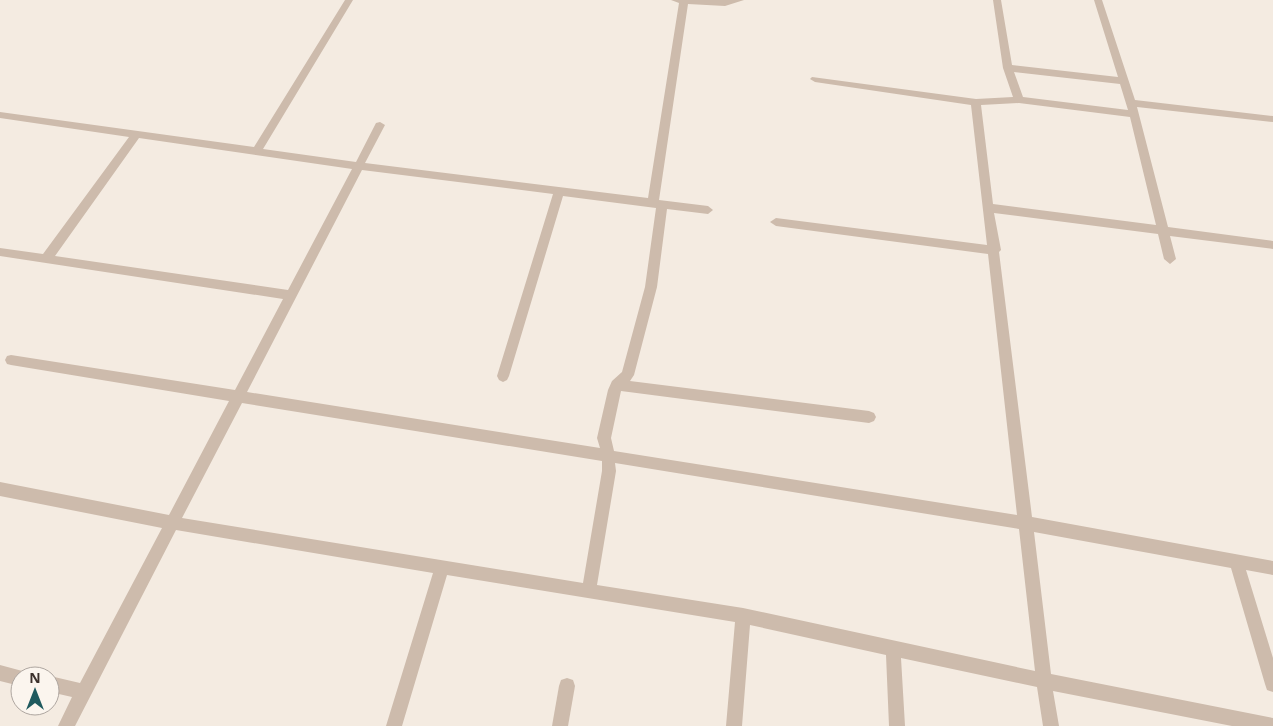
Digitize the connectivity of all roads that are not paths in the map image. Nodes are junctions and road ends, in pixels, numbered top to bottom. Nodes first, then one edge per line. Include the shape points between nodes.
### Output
1 (349, 0) edge
2 (680, 0) edge
3 (740, 0) edge
4 (997, 0) edge
5 (1098, 0) edge
6 (1008, 68) junction
7 (815, 80) dead end
8 (1123, 81) junction
9 (1020, 100) junction
10 (976, 102) junction
11 (1130, 104) junction
12 (1134, 114) junction
13 (0, 115) edge
14 (1273, 119) edge
15 (380, 125) dead end
16 (137, 134) junction
17 (256, 152) junction
18 (359, 166) junction
19 (559, 191) junction
20 (658, 204) junction
21 (989, 208) junction
22 (708, 210) dead end
23 (776, 222) dead end
24 (1162, 229) junction
25 (1273, 245) edge
26 (995, 250) junction
27 (0, 252) edge
28 (46, 259) junction
29 (1170, 259) dead end
30 (292, 295) junction
31 (10, 360) dead end
32 (503, 376) dead end
33 (617, 385) junction
34 (239, 396) junction
35 (869, 417) dead end
36 (608, 455) junction
37 (0, 489) edge
38 (173, 523) junction
39 (1025, 523) junction
40 (1236, 561) junction
41 (442, 568) junction
42 (1273, 568) edge
43 (589, 591) junction
44 (743, 616) junction
45 (893, 648) junction
46 (1044, 681) junction
47 (1273, 684) edge
48 (60, 686) edge
49 (567, 686) dead end
50 (84, 692) junction
51 (66, 726) edge
52 (394, 726) edge
53 (560, 726) edge
54 (734, 726) edge
55 (897, 726) edge
56 (1052, 726) edge
57 (1273, 726) edge

1 - 17 street
2 - 3 street via 724,3
2 - 20 street
4 - 6 street
5 - 8 street
6 - 8 street
6 - 9 street
7 - 10 street
8 - 11 street
9 - 10 street
9 - 12 street
10 - 21 street
11 - 12 street
11 - 14 street
12 - 24 street
13 - 16 street
15 - 18 street
16 - 17 street
16 - 28 street
17 - 18 street
18 - 19 street
18 - 30 street
19 - 20 street
19 - 32 street
20 - 22 street
20 - 33 street via 648,296 628,375
21 - 24 street
21 - 26 street
23 - 26 street
24 - 25 street
24 - 29 street
26 - 39 street
27 - 28 street
28 - 30 street
30 - 34 street
31 - 34 street
33 - 35 street
33 - 36 street via 604,438
34 - 36 street
34 - 38 street
36 - 39 street
36 - 43 street via 609,471
37 - 38 street
38 - 41 street
38 - 50 street
39 - 40 street
39 - 46 street
40 - 42 street
40 - 47 street
41 - 43 street
41 - 52 street
43 - 44 street
44 - 45 street
44 - 54 street
45 - 46 street
45 - 55 street
46 - 56 street
46 - 57 street
48 - 50 street
49 - 53 street
50 - 51 street

